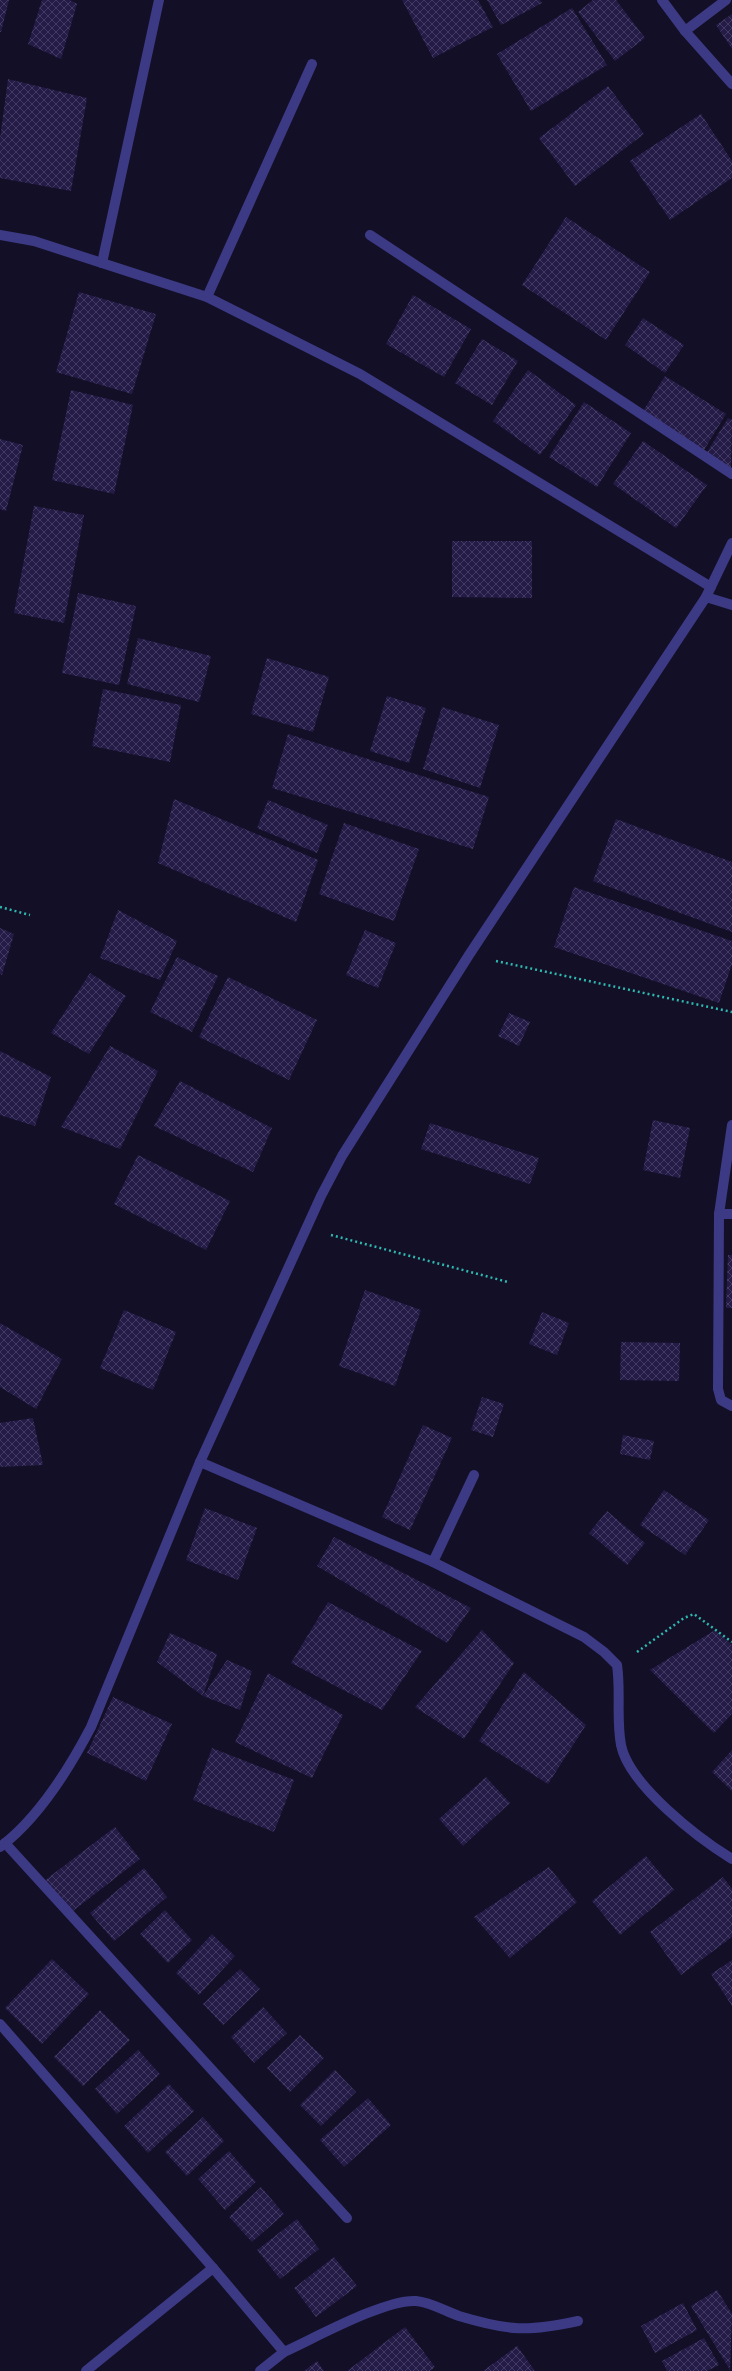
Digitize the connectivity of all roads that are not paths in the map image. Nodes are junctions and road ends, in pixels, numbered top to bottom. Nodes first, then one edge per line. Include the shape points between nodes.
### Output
1 (159, 0) edge
2 (662, 0) edge
3 (726, 0) edge
4 (685, 31) junction
5 (312, 64) dead end
6 (732, 84) edge
7 (0, 235) edge
8 (370, 235) dead end
9 (102, 263) junction
10 (207, 297) junction
11 (732, 474) edge
12 (732, 542) edge
13 (711, 587) junction
14 (706, 597) junction
15 (732, 605) edge
16 (732, 1125) edge
17 (719, 1214) junction
18 (732, 1214) edge
19 (732, 1406) edge
20 (200, 1462) junction
21 (474, 1475) dead end
22 (433, 1562) junction
23 (3, 1845) edge
24 (732, 1859) edge
25 (0, 2024) edge
26 (347, 2218) dead end
27 (213, 2268) junction
28 (578, 2321) dead end
29 (284, 2352) junction
30 (86, 2371) edge
31 (260, 2371) edge

1 - 9 street
2 - 4 street
3 - 4 street
4 - 6 street
5 - 10 street
7 - 9 street via 34,241
8 - 11 street
9 - 10 street
10 - 13 street via 360,374
12 - 13 street
13 - 14 street
14 - 15 street
14 - 20 street via 469,955 342,1156 306,1228
16 - 17 street
17 - 18 street
17 - 19 street via 718,1389 721,1400
20 - 22 street
20 - 23 street via 78,1753 34,1813
21 - 22 street
22 - 24 street via 584,1637 604,1652 616,1666 617,1723 627,1763 652,1794 713,1847
23 - 26 street
25 - 27 street
27 - 29 street
27 - 30 street
28 - 29 street via 539,2329 519,2330 478,2322 417,2301 399,2302
29 - 31 street

